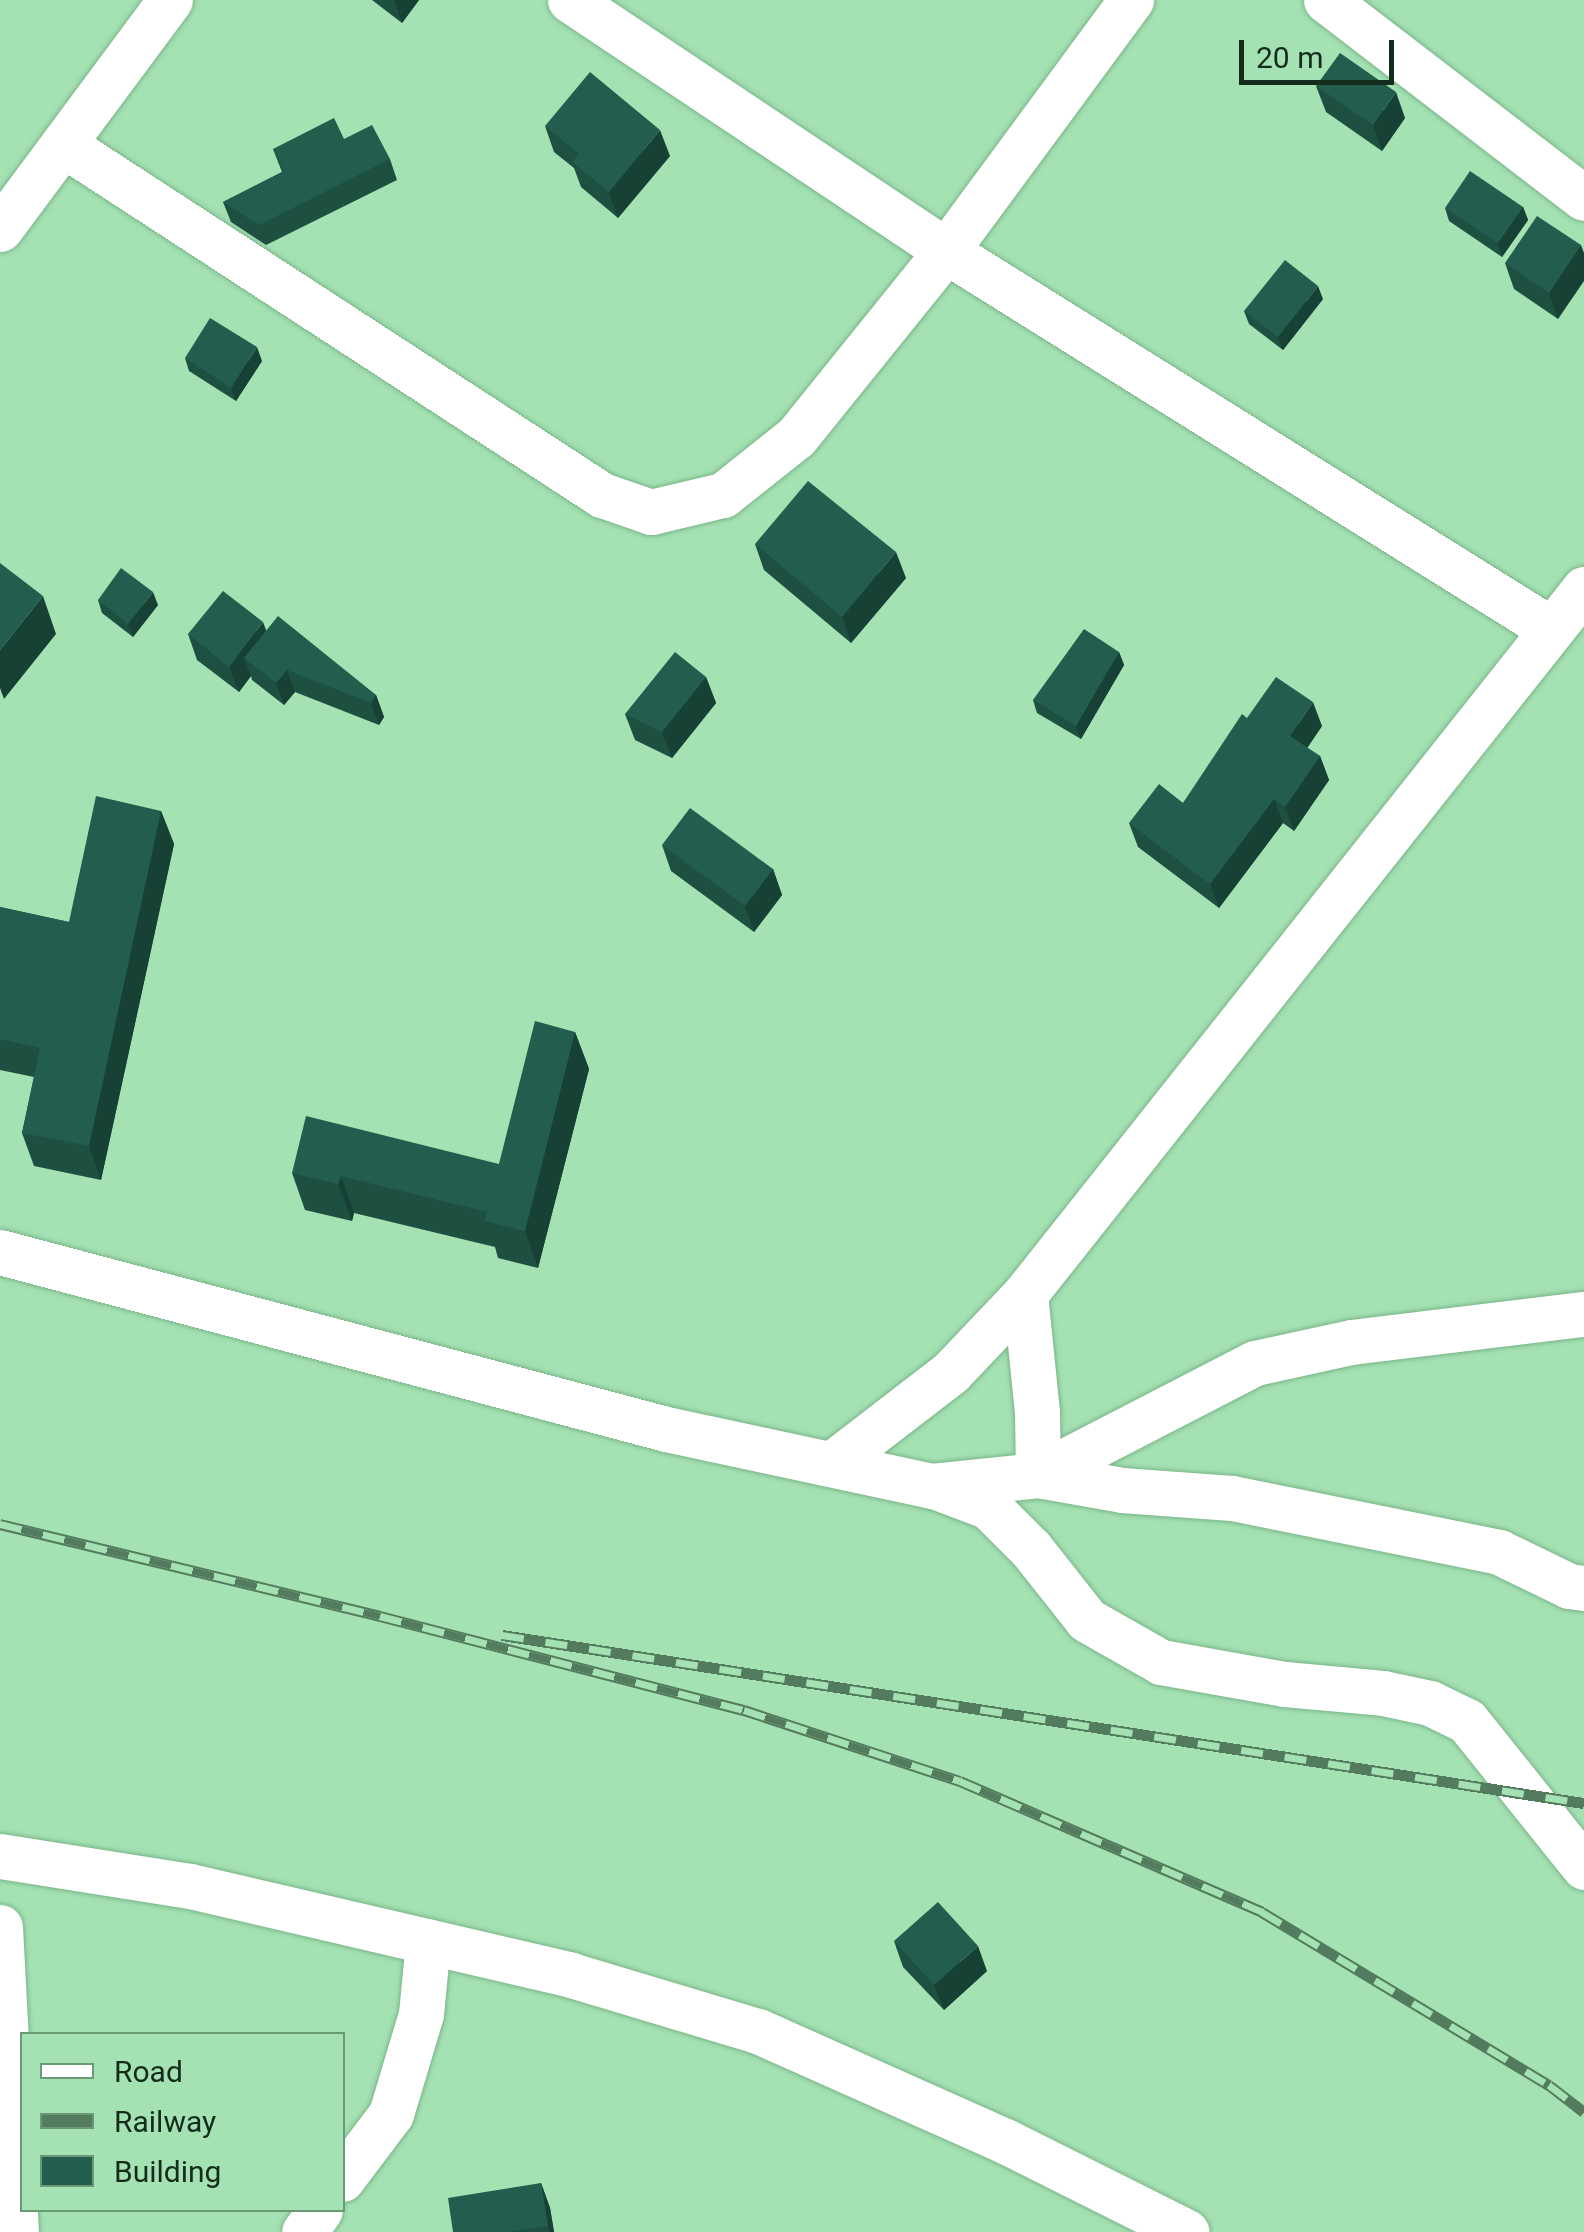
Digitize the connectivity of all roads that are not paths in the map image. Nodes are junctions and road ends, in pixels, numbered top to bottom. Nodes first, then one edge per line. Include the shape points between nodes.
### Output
1 (170, 0) edge
2 (570, 0) edge
3 (1131, 0) edge
4 (1326, 0) edge
5 (64, 145) junction
6 (1584, 198) edge
7 (0, 228) edge
8 (946, 250) junction
9 (1584, 589) edge
10 (1549, 628) junction
11 (0, 1252) edge
12 (1025, 1294) junction
13 (1584, 1314) edge
14 (833, 1463) junction
15 (1038, 1475) junction
16 (932, 1486) junction
17 (1584, 1588) edge
18 (0, 1856) edge
19 (1584, 1867) edge
20 (0, 1928) edge
21 (428, 1942) junction
22 (345, 2176) edge
23 (14, 2219) edge
24 (51, 2232) edge
25 (1187, 2232) edge

1 - 5 street
2 - 8 street
3 - 8 street
4 - 6 street
5 - 7 street
5 - 8 street via 602,494 651,512 723,496 796,436
8 - 10 street
9 - 10 street
10 - 12 street
11 - 14 street via 666,1429
12 - 14 street via 951,1372
12 - 15 street
13 - 15 street via 1351,1342 1255,1363
14 - 16 street
15 - 16 street
15 - 17 street via 1122,1490 1232,1498 1498,1552
16 - 19 street via 989,1507 1087,1620 1161,1662 1383,1693 1467,1721
18 - 21 street via 190,1886
20 - 23 street
21 - 22 street via 421,2014 391,2114
21 - 25 street via 572,1975 758,2031 1005,2141
23 - 24 street

